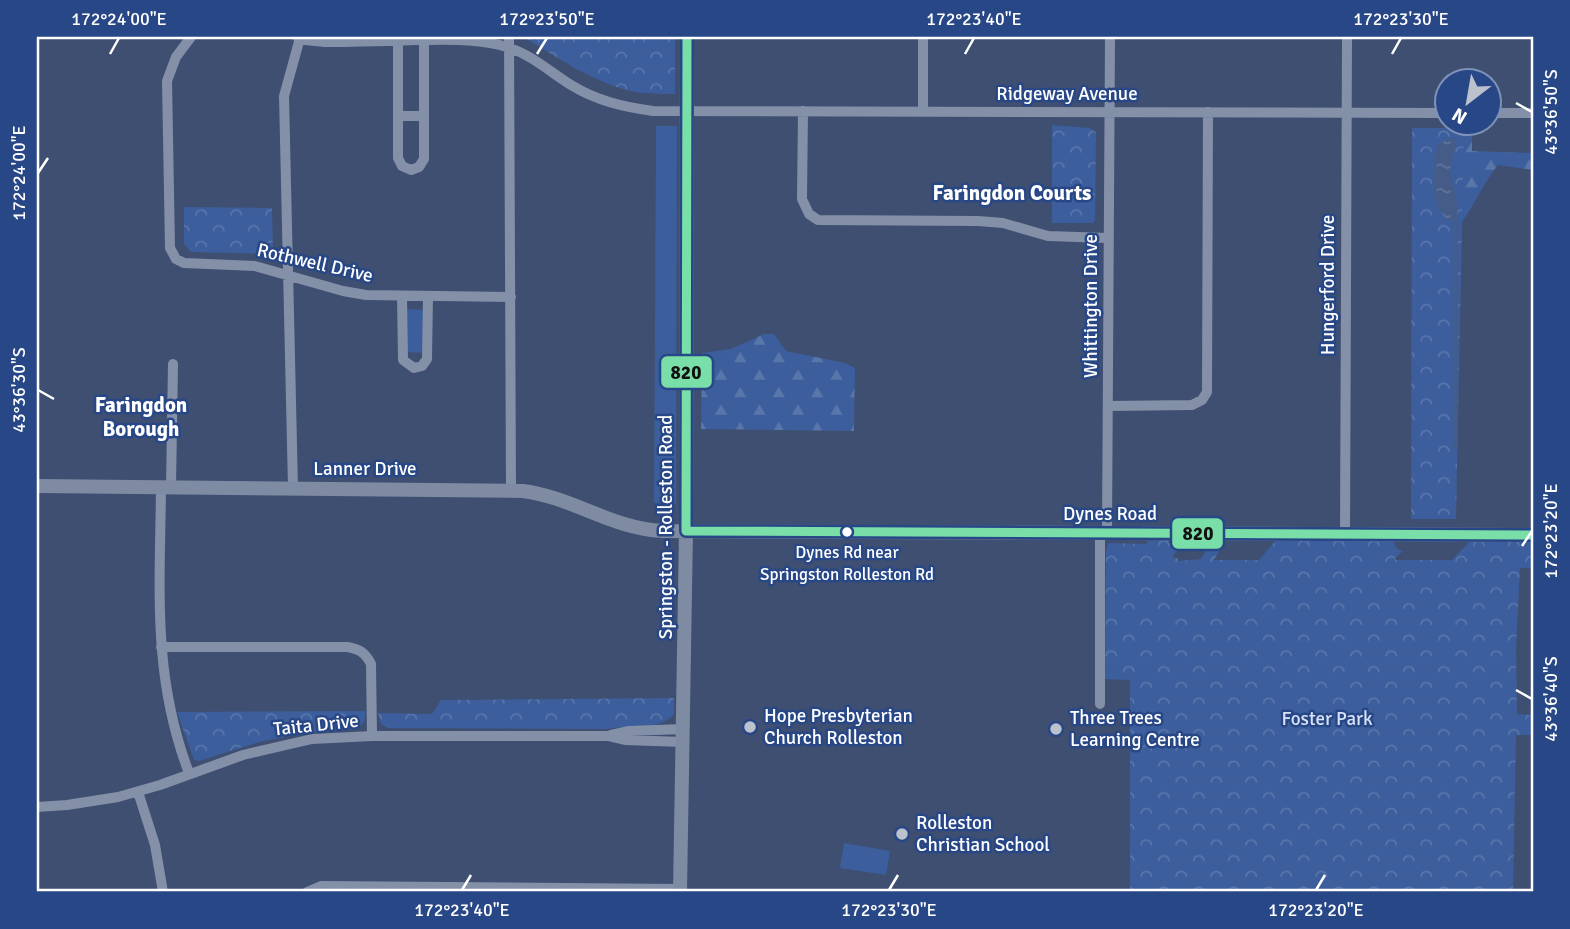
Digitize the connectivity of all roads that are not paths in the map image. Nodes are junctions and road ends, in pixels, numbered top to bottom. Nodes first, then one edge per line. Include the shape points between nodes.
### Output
1 (191, 37) edge
2 (299, 37) edge
3 (687, 37) edge
4 (923, 37) edge
5 (1110, 37) edge
6 (1347, 37) edge
7 (424, 40) junction
8 (398, 41) junction
9 (509, 42) edge
10 (687, 111) junction
11 (803, 111) junction
12 (922, 111) junction
13 (1109, 112) junction
14 (1208, 112) junction
15 (1347, 113) junction
16 (1434, 113) edge
17 (1504, 113) edge
18 (1533, 113) edge
19 (398, 116) junction
20 (424, 116) junction
21 (1108, 238) junction
22 (288, 274) junction
23 (402, 296) junction
24 (428, 296) junction
25 (511, 297) junction
26 (173, 364) dead end
27 (1108, 406) junction
28 (37, 486) edge
29 (166, 487) junction
30 (293, 488) junction
31 (511, 490) junction
32 (686, 531) junction
33 (1103, 533) junction
34 (1345, 534) junction
35 (1533, 535) edge
36 (161, 647) junction
37 (1100, 704) dead end
38 (372, 736) junction
39 (683, 736) junction
40 (189, 773) junction
41 (138, 792) junction
42 (37, 807) edge
43 (542, 890) edge
44 (680, 891) edge
45 (163, 892) edge
46 (307, 892) edge

1 - 22 street, Rothwell Drive via 176,57 167,81 171,251 184,263 243,264
2 - 8 street, Ridgeway Avenue via 325,42
2 - 22 street via 284,96
3 - 10 street, Springston - Rolleston Road
4 - 12 street
5 - 13 street, Whittington Drive
6 - 15 street, Hungerford Drive
7 - 8 street, Ridgeway Avenue
7 - 9 street, Ridgeway Avenue
7 - 20 street
8 - 19 street
9 - 10 street, Ridgeway Avenue via 573,86 611,103 653,111
9 - 25 street
10 - 11 street, Ridgeway Avenue
10 - 32 street, Springston - Rolleston Road
11 - 12 street, Ridgeway Avenue
11 - 21 street via 802,199 818,220 978,221 1048,236
12 - 13 street, Ridgeway Avenue
13 - 14 street, Ridgeway Avenue
13 - 21 street, Whittington Drive
14 - 15 street, Ridgeway Avenue
14 - 27 street via 1208,392 1192,405
15 - 16 street, Ridgeway Avenue
15 - 34 street, Hungerford Drive
17 - 18 street
19 - 20 street
19 - 20 street via 398,158 411,170 424,159
21 - 27 street, Whittington Drive
22 - 23 street, Rothwell Drive via 355,293
22 - 30 street
23 - 24 street, Rothwell Drive
23 - 24 street via 403,360 414,368 427,359
24 - 25 street, Rothwell Drive
25 - 31 street
26 - 29 street
27 - 33 street, Whittington Drive
28 - 29 street, Lanner Drive
29 - 30 street, Lanner Drive
29 - 36 street
30 - 31 street, Lanner Drive
31 - 32 street, Lanner Drive via 549,496 630,527
32 - 33 street, Dynes Road
32 - 39 street, Springston - Rolleston Road
33 - 34 street, Dynes Road
33 - 37 street, Whittington Drive
34 - 35 street, Dynes Road
36 - 38 street via 359,649 372,664
36 - 40 street via 165,688
38 - 39 street, Taita Drive via 608,736 625,740
38 - 40 street, Taita Drive via 286,743
39 - 44 street, Springston - Rolleston Road
40 - 41 street, Taita Drive
41 - 42 street, Taita Drive
41 - 45 street via 155,845
43 - 44 street
43 - 46 street via 321,886

